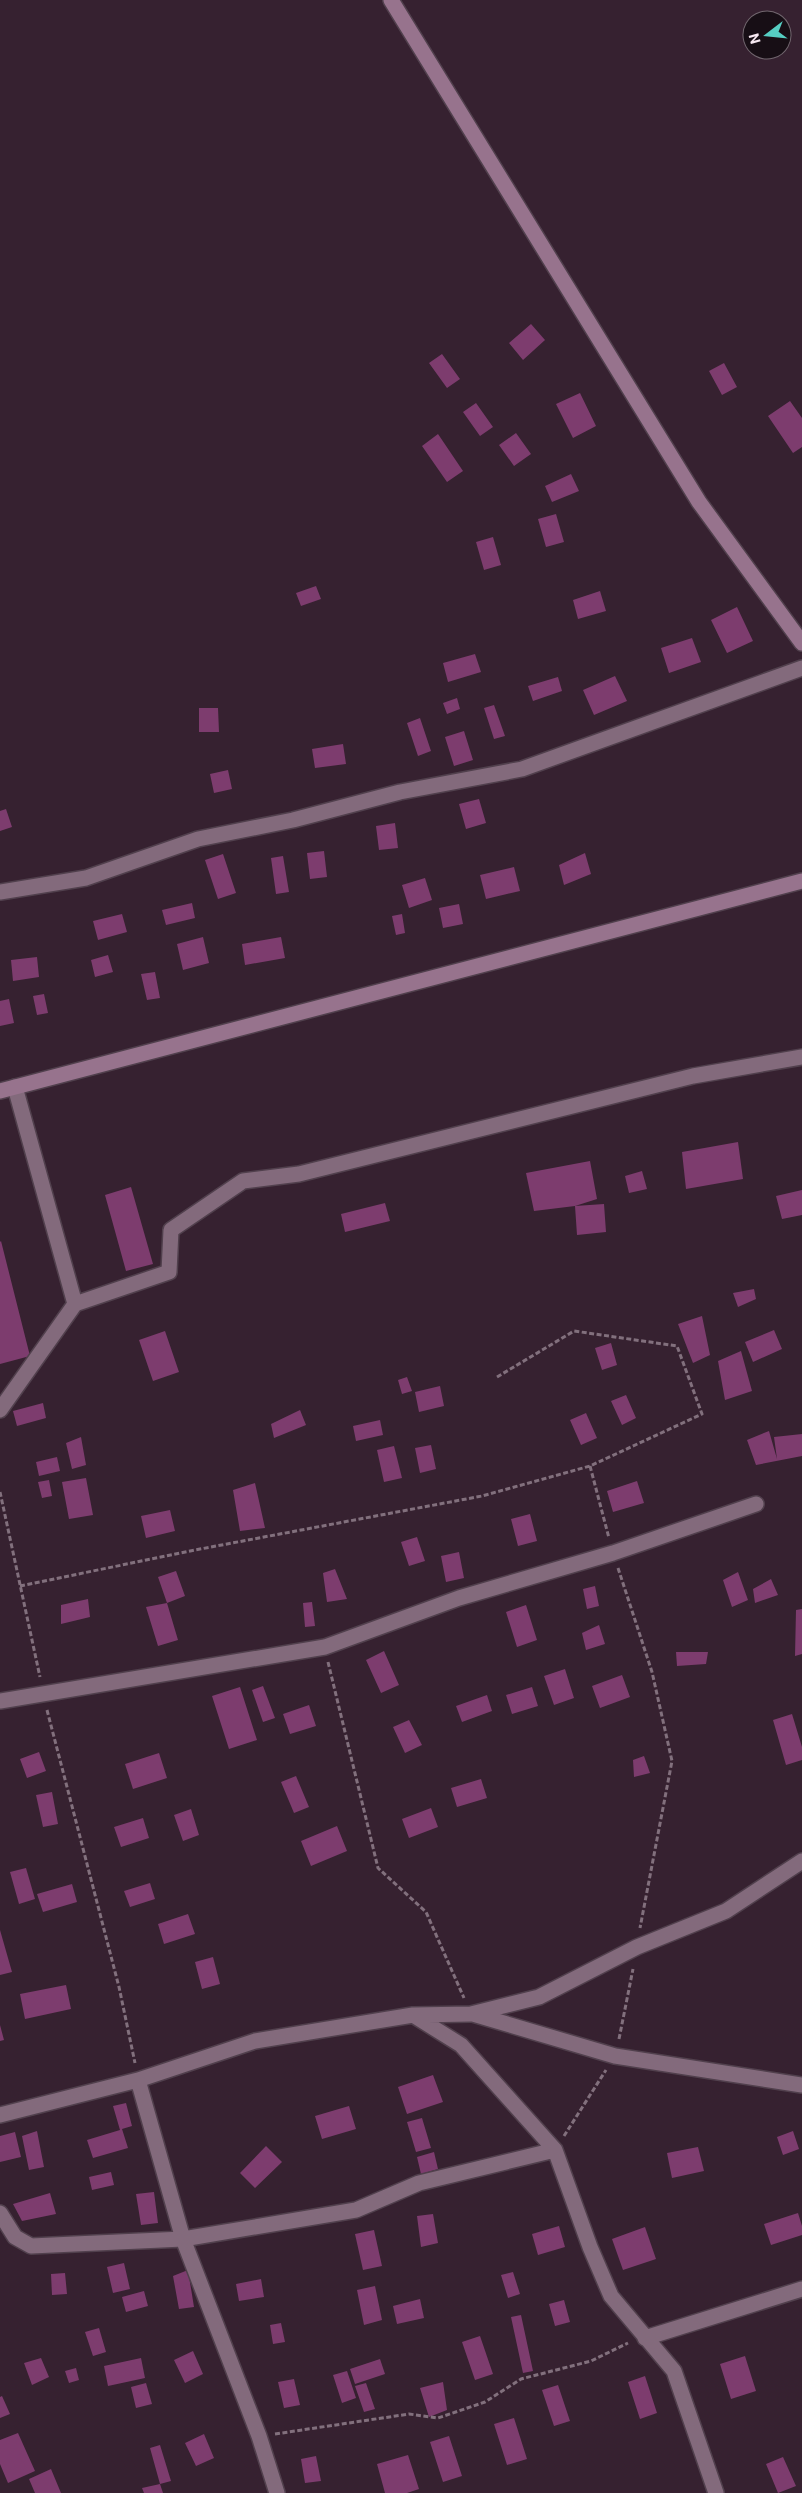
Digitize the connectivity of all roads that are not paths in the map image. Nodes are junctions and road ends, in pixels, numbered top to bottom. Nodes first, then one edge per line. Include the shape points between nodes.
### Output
1 (391, 0) edge
2 (802, 643) edge
3 (802, 668) edge
4 (802, 881) edge
5 (0, 892) edge
6 (802, 1057) edge
7 (7, 1089) edge
8 (75, 1304) junction
9 (0, 1410) edge
10 (756, 1504) dead end
11 (0, 1701) edge
12 (802, 1861) edge
13 (471, 2014) junction
14 (413, 2015) junction
15 (138, 2080) junction
16 (802, 2084) edge
17 (0, 2115) edge
18 (555, 2150) junction
19 (0, 2214) edge
20 (183, 2239) junction
21 (802, 2289) edge
22 (645, 2338) junction
23 (277, 2493) edge
24 (716, 2493) edge

1 - 2 street via 699,502
3 - 5 street via 522,769 400,792 292,820 198,839 86,878
4 - 7 street
6 - 8 street via 692,1076 299,1174 243,1181 171,1230 169,1272
7 - 8 street
8 - 9 street
10 - 11 street via 613,1553 459,1598 325,1647
12 - 13 street via 726,1911 637,1947 539,1997
13 - 14 street
13 - 16 street via 615,2056
14 - 15 street via 255,2041
14 - 18 street via 461,2046
15 - 17 street
15 - 20 street
18 - 20 street via 419,2183 356,2210
18 - 22 street via 610,2296
19 - 20 street via 15,2237 31,2246
20 - 23 street via 260,2436
21 - 22 street
22 - 24 street via 674,2371

